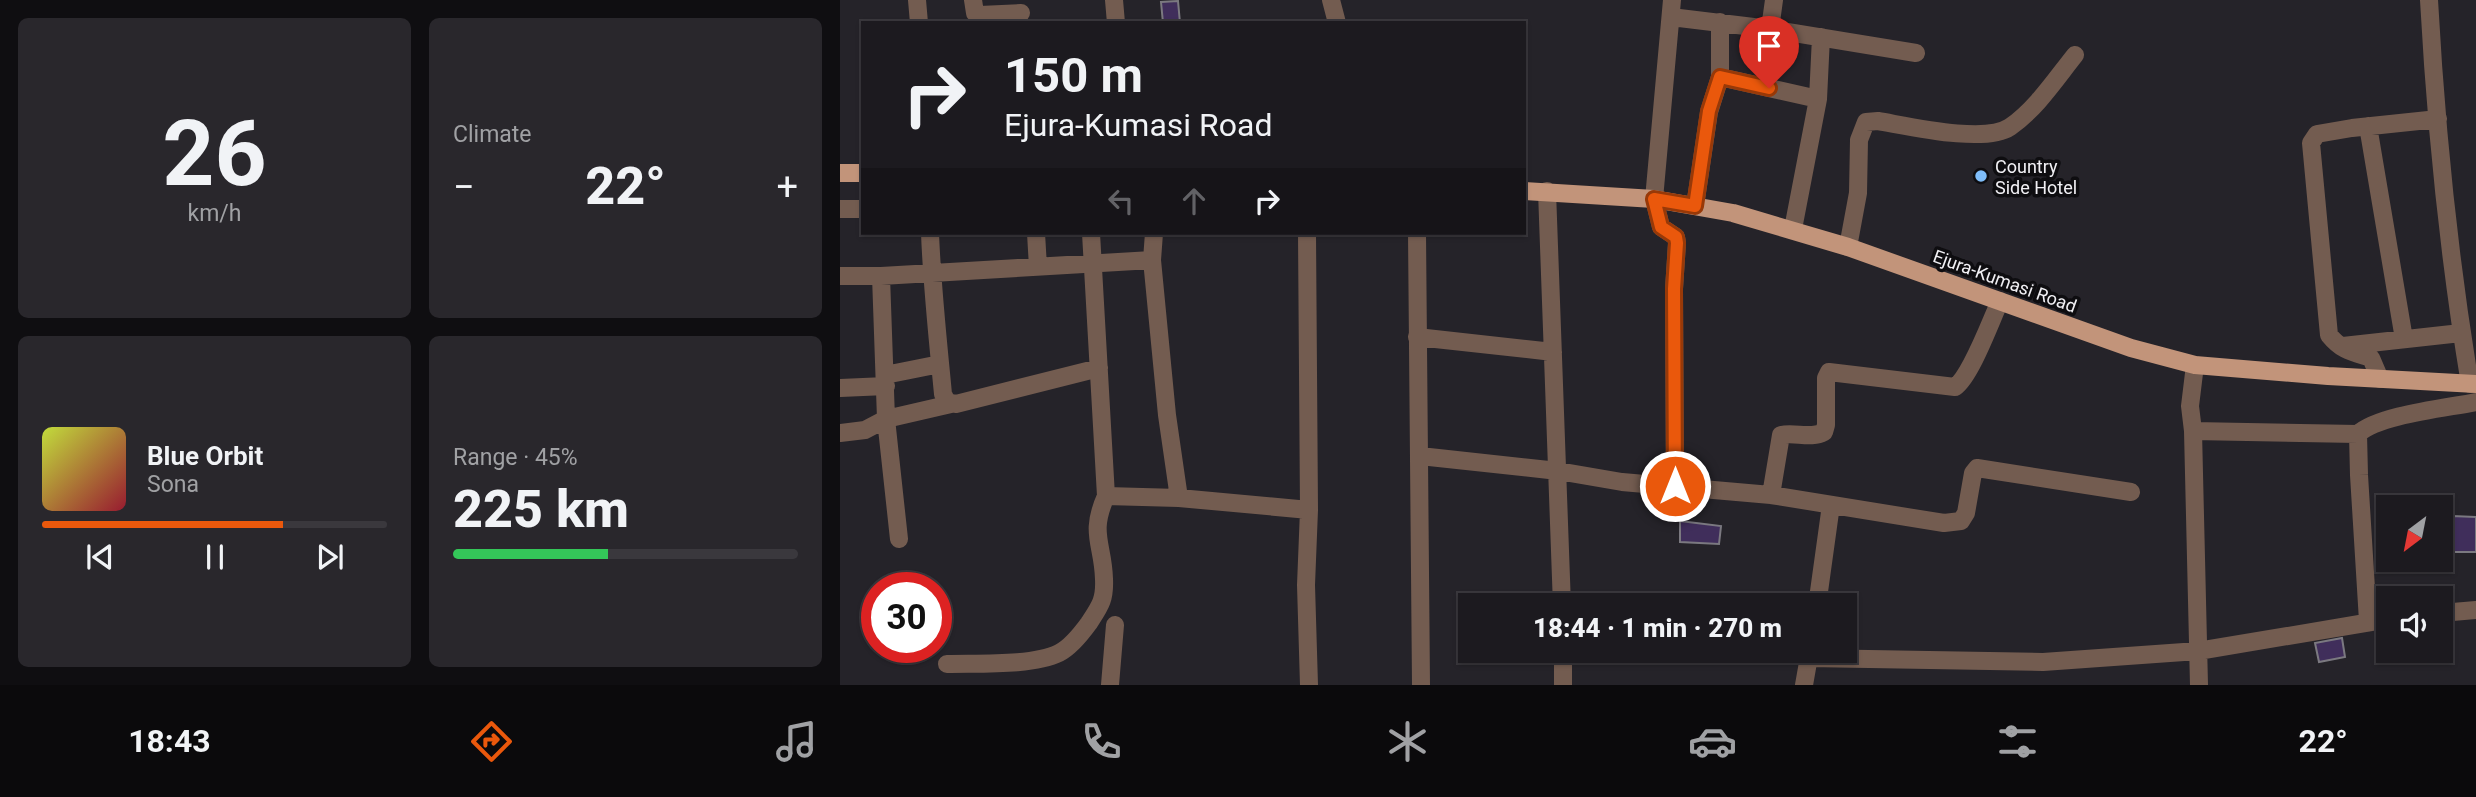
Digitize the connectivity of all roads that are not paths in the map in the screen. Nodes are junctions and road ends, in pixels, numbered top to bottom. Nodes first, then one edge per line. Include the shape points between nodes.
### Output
1 (917, 0) edge
2 (973, 0) edge
3 (1114, 0) edge
4 (1331, 0) edge
5 (1774, 0) edge
6 (2429, 0) edge
7 (1671, 8) edge
8 (1021, 12) edge
9 (919, 21) edge
10 (1116, 21) edge
11 (1336, 21) edge
12 (1720, 22) junction
13 (1770, 29) junction
14 (1821, 37) junction
15 (1916, 54) dead end
16 (2075, 55) dead end
17 (1720, 77) junction
18 (1818, 99) junction
19 (2438, 119) junction
20 (2368, 126) junction
21 (840, 173) edge
22 (861, 173) edge
23 (1526, 191) edge
24 (1547, 191) junction
25 (1654, 199) junction
26 (1695, 206) junction
27 (840, 209) edge
28 (861, 209) edge
29 (1793, 229) junction
30 (930, 235) edge
31 (1036, 235) edge
32 (1091, 235) edge
33 (1154, 235) edge
34 (1307, 235) edge
35 (1416, 235) edge
36 (1848, 247) junction
37 (1152, 260) junction
38 (1094, 262) junction
39 (1038, 267) junction
40 (931, 272) junction
41 (840, 276) edge
42 (881, 276) junction
43 (2000, 301) junction
44 (2462, 333) junction
45 (1417, 337) junction
46 (2404, 339) junction
47 (2338, 347) junction
48 (1553, 352) junction
49 (940, 364) junction
50 (2195, 365) junction
51 (1099, 368) junction
52 (2380, 379) junction
53 (886, 381) junction
54 (2473, 384) edge
55 (840, 388) edge
56 (2476, 402) edge
57 (951, 404) junction
58 (886, 419) junction
59 (2193, 431) junction
60 (840, 433) edge
61 (2358, 434) junction
62 (1420, 456) junction
63 (1558, 471) junction
64 (1675, 486) junction
65 (2131, 492) dead end
66 (1771, 495) junction
67 (1105, 496) junction
68 (1179, 498) junction
69 (1830, 505) junction
70 (1309, 510) junction
71 (899, 539) dead end
72 (1562, 593) edge
73 (1819, 593) edge
74 (2476, 610) edge
75 (2453, 612) edge
76 (2376, 620) edge
77 (2368, 621) junction
78 (1115, 625) dead end
79 (2198, 651) junction
80 (1857, 656) edge
81 (1563, 663) edge
82 (1808, 663) edge
83 (947, 664) dead end
84 (1110, 685) edge
85 (1309, 685) edge
86 (1421, 685) edge
87 (1563, 685) edge
88 (1804, 685) edge
89 (2199, 685) edge

1 - 9 street
2 - 8 street via 975,13 980,15
3 - 10 street
4 - 11 street
5 - 13 street
6 - 19 street
7 - 12 street
7 - 25 street
12 - 13 street
12 - 17 street
13 - 14 street
14 - 15 street
14 - 18 street
16 - 36 street via 2008,129 1977,135 1866,122 1859,140 1858,193
17 - 18 street
17 - 26 street via 1709,111
18 - 29 street
19 - 20 street
19 - 44 street
20 - 46 street
20 - 47 street via 2317,134 2311,143 2329,335
21 - 22 main road
23 - 24 main road, Ejura-Kumasi Road
24 - 25 main road, Ejura-Kumasi Road
24 - 48 street
25 - 26 main road, Ejura-Kumasi Road
25 - 64 street via 1661,227 1676,237 1677,243
26 - 29 main road, Ejura-Kumasi Road
27 - 28 street
29 - 36 main road, Ejura-Kumasi Road
30 - 40 street
31 - 39 street
32 - 38 street
33 - 37 street
34 - 70 street
35 - 45 street
36 - 43 main road, Ejura-Kumasi Road
37 - 38 street
37 - 68 street
38 - 39 street
38 - 51 street
39 - 40 street
40 - 42 street
40 - 49 street
41 - 42 street
42 - 53 street
43 - 50 main road, Ejura-Kumasi Road via 2131,348
43 - 66 street via 1955,387 1829,372 1824,432 1781,435
44 - 46 street
44 - 54 street
45 - 48 street
45 - 62 street
46 - 47 street
47 - 52 street via 2371,358
48 - 63 street
49 - 53 street
49 - 57 street via 944,399
50 - 52 main road, Ejura-Kumasi Road
50 - 59 street via 2190,406
51 - 57 street
51 - 67 street
52 - 54 main road, Ejura-Kumasi Road
53 - 55 street
53 - 58 street
56 - 61 street via 2385,420
57 - 58 street
58 - 60 street via 865,430
58 - 71 street
59 - 61 street
59 - 79 street
61 - 77 street
62 - 63 street
62 - 86 street
63 - 64 street
63 - 72 street
64 - 66 street
65 - 69 street via 1977,468 1961,521 1944,523
66 - 69 street
67 - 68 street
67 - 83 street via 1097,531 1104,601 1080,637 1059,653 1034,660
68 - 70 street
69 - 73 street
70 - 85 street
74 - 75 street
76 - 77 street
77 - 79 street
78 - 84 street
79 - 80 street via 2043,662
79 - 89 street
81 - 87 street
82 - 88 street

